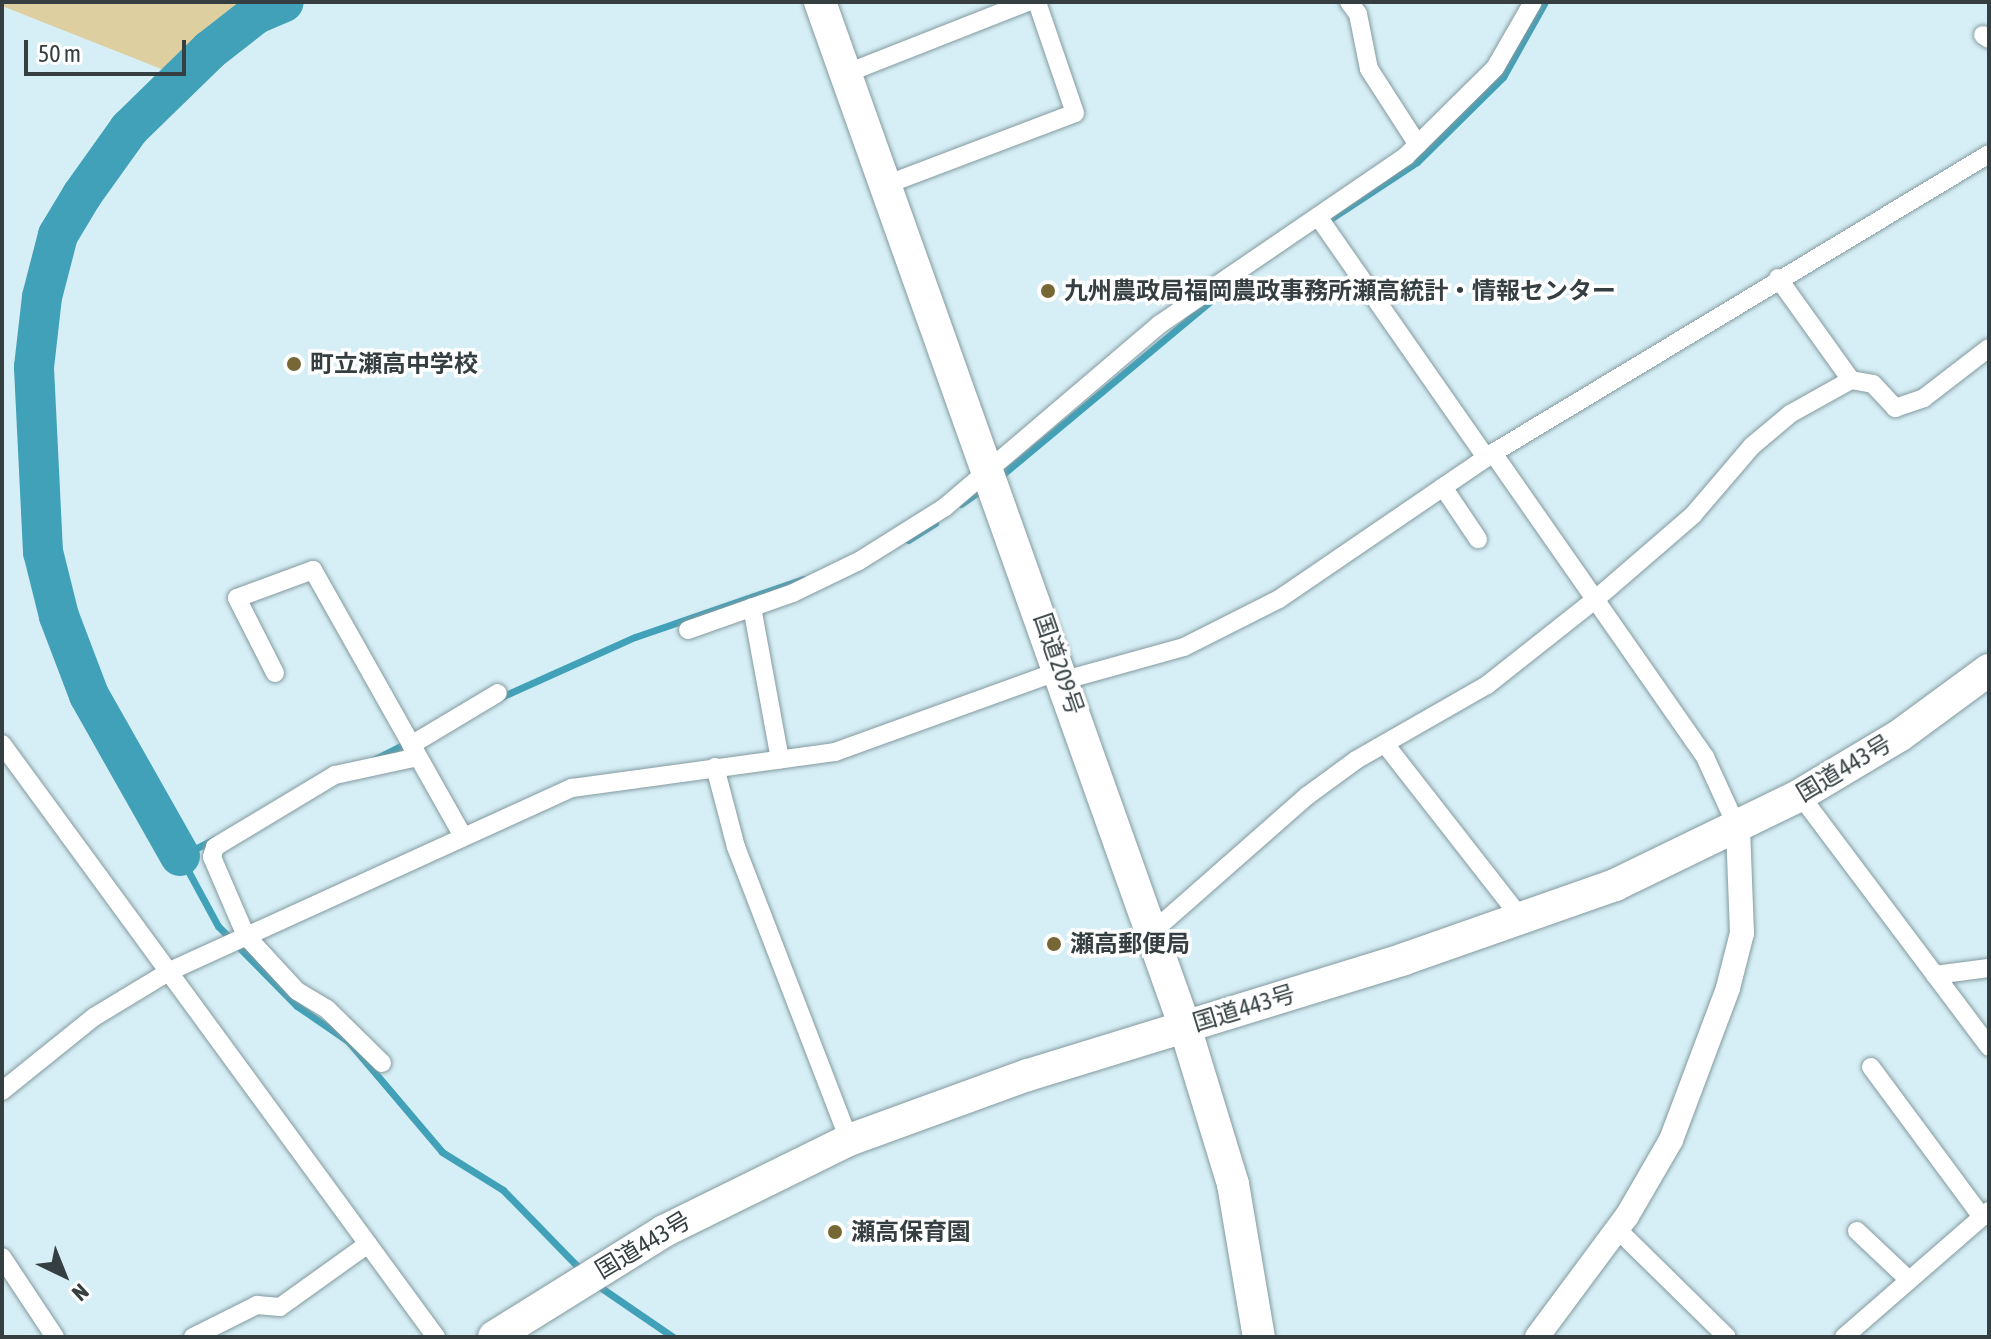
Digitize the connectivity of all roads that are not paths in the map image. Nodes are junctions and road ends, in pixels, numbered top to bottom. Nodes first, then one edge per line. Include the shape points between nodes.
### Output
1 (820, 2) edge
2 (1027, 2) edge
3 (1037, 2) edge
4 (1349, 2) edge
5 (1533, 2) edge
6 (842, 75) junction
7 (1418, 145) junction
8 (1989, 154) edge
9 (883, 186) junction
10 (1319, 218) junction
11 (1778, 278) junction
12 (1989, 348) edge
13 (1851, 380) junction
14 (1490, 455) junction
15 (989, 472) junction
16 (1443, 487) junction
17 (1478, 539) dead end
18 (1597, 598) junction
19 (752, 607) junction
20 (688, 630) dead end
21 (1989, 670) edge
22 (275, 673) dead end
23 (1063, 675) junction
24 (498, 693) dead end
25 (2, 744) edge
26 (1385, 744) junction
27 (415, 751) junction
28 (780, 759) junction
29 (715, 767) junction
30 (1800, 795) junction
31 (1738, 829) junction
32 (462, 834) junction
33 (1521, 918) junction
34 (1151, 933) junction
35 (246, 936) junction
36 (1989, 968) edge
37 (170, 971) junction
38 (1935, 975) junction
39 (1185, 1027) junction
40 (1989, 1047) edge
41 (382, 1063) dead end
42 (1871, 1067) dead end
43 (2, 1091) edge
44 (849, 1140) junction
45 (1986, 1214) edge
46 (1617, 1229) junction
47 (1857, 1231) dead end
48 (368, 1244) junction
49 (2, 1257) edge
50 (1909, 1280) junction
51 (55, 1337) edge
52 (193, 1337) edge
53 (436, 1337) edge
54 (494, 1337) edge
55 (1259, 1337) edge
56 (1537, 1337) edge
57 (1727, 1337) edge
58 (1844, 1337) edge

1 - 6 highway, 国道209号
2 - 6 street
3 - 9 street via 1075,113
4 - 7 street via 1358,14 1369,69
5 - 7 street via 1495,68
6 - 9 highway, 国道209号
7 - 10 street
8 - 11 street
9 - 15 highway, 国道209号
10 - 14 street
10 - 15 street via 1160,324
11 - 13 street
11 - 14 street
12 - 13 street via 1924,398 1895,408 1873,384
13 - 18 street via 1823,391 1752,446 1693,515
14 - 16 street
14 - 18 street
15 - 19 street via 945,507 859,561
15 - 23 highway, 国道209号
16 - 17 street
16 - 23 street via 1279,599 1184,647
18 - 26 street via 1487,685
18 - 31 street via 1705,757
19 - 20 street
19 - 28 street
21 - 30 highway, 国道443号 via 1899,736
22 - 27 street via 237,598 313,570
23 - 28 street via 835,752
23 - 34 highway, 国道209号
24 - 27 street
25 - 37 street
26 - 33 street
26 - 34 street via 1307,796
27 - 32 street
27 - 35 street via 335,775 215,847 212,857 222,890
28 - 29 street
29 - 32 street via 572,788
29 - 44 street via 736,847
30 - 31 highway, 国道443号
30 - 38 street
31 - 33 highway, 国道443号 via 1615,885
31 - 46 street via 1742,933 1728,988 1671,1140
32 - 35 street
33 - 39 highway, 国道443号
34 - 39 highway, 国道209号
35 - 37 street
35 - 41 street via 297,991 327,1009
36 - 38 street
37 - 43 street via 94,1017
37 - 48 street
38 - 40 street
39 - 44 highway, 国道443号 via 1028,1075
39 - 55 highway, 国道209号 via 1233,1184
42 - 45 street
44 - 54 highway, 国道443号 via 748,1186
45 - 50 street
46 - 56 street
46 - 57 street
47 - 50 street
48 - 52 street via 280,1307 257,1305
48 - 53 street
49 - 51 street
50 - 58 street

